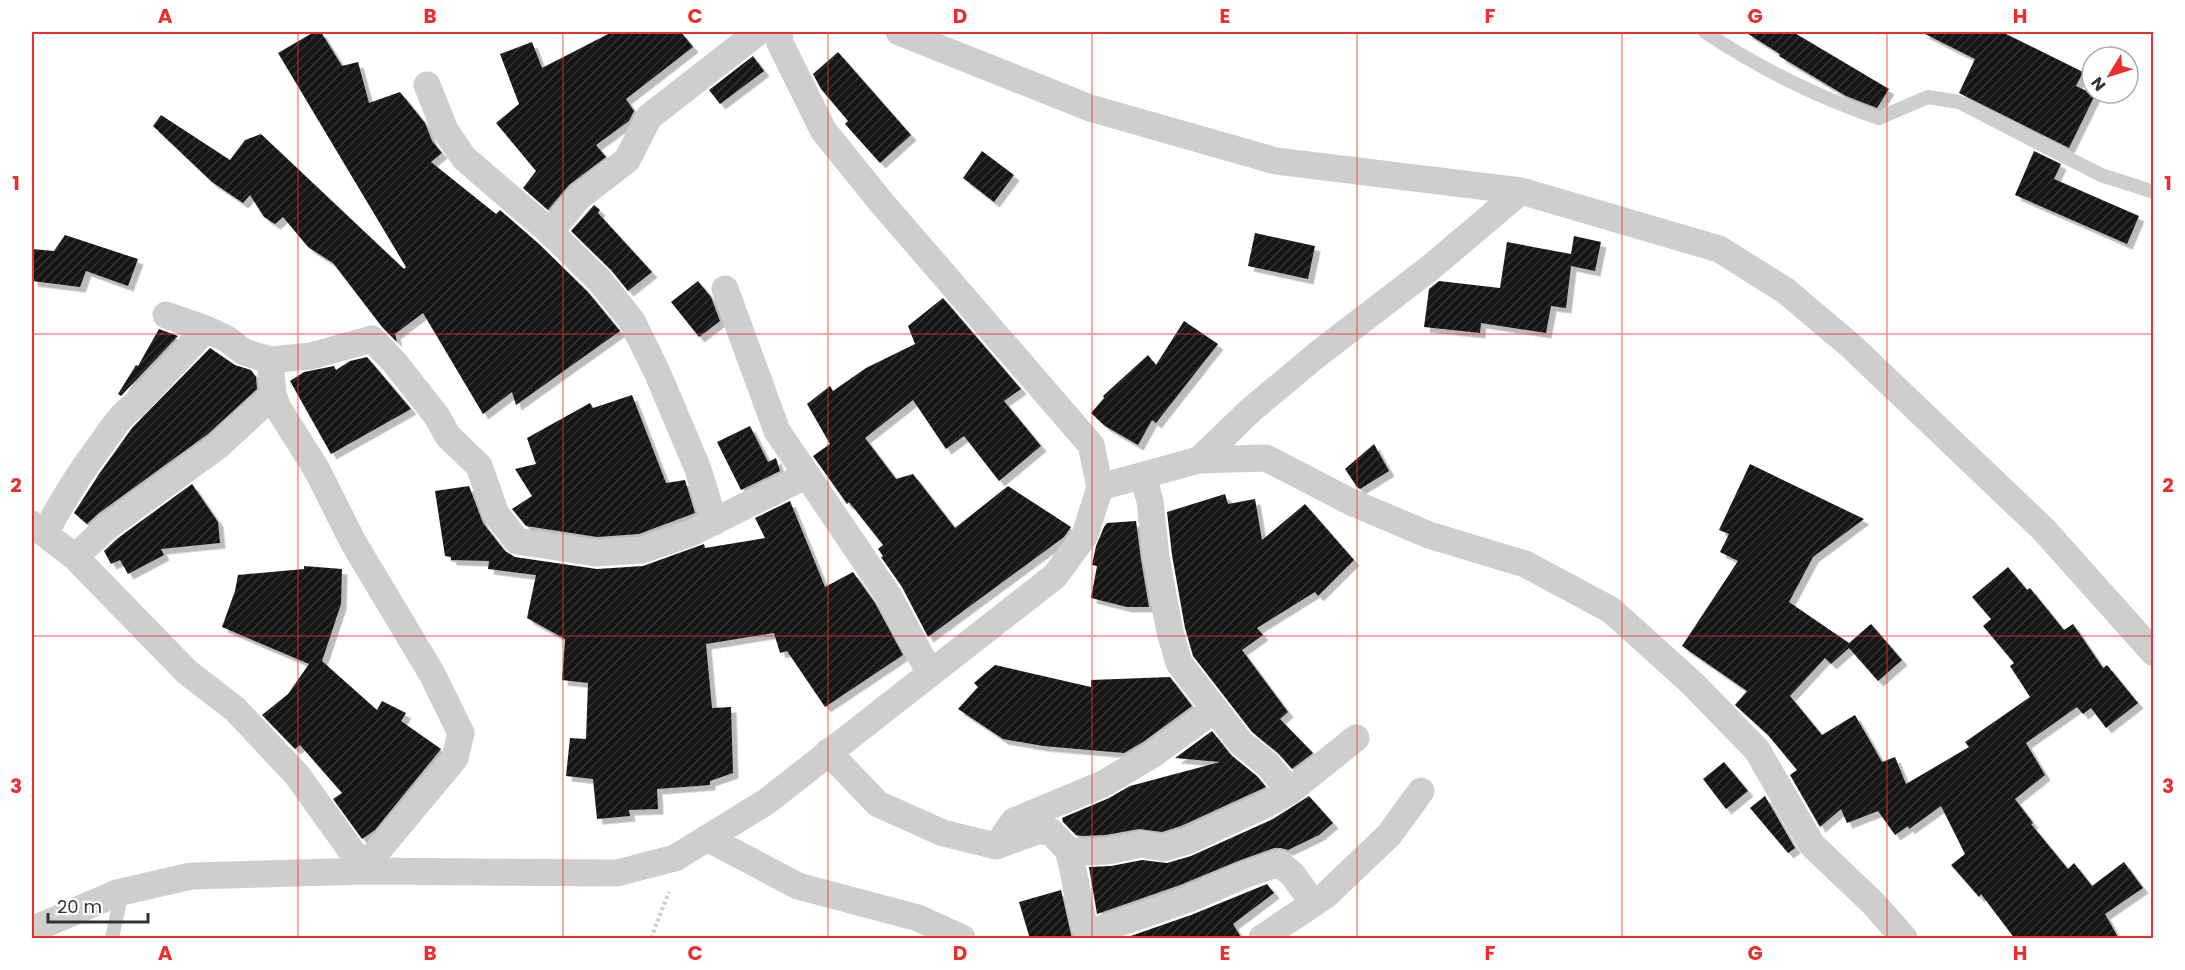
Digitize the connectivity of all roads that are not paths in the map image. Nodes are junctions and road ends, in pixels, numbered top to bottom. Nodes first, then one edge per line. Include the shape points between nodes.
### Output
1 (758, 32) edge
2 (779, 32) edge
3 (899, 32) edge
4 (1705, 32) edge
5 (427, 86) dead end
6 (1521, 191) junction
7 (2154, 192) edge
8 (550, 232) junction
9 (725, 289) dead end
10 (166, 315) dead end
11 (206, 329) junction
12 (270, 360) junction
13 (273, 396) junction
14 (1200, 460) junction
15 (807, 476) junction
16 (1143, 476) junction
17 (1100, 487) junction
18 (714, 522) junction
19 (38, 529) edge
20 (75, 557) junction
21 (2154, 653) edge
22 (930, 673) junction
23 (1214, 710) junction
24 (1356, 738) dead end
25 (828, 752) junction
26 (1290, 791) junction
27 (1421, 791) dead end
28 (707, 838) junction
29 (996, 846) junction
30 (1068, 850) junction
31 (366, 871) junction
32 (122, 892) junction
33 (1313, 903) junction
34 (32, 930) edge
35 (112, 939) edge
36 (962, 939) edge
37 (1262, 939) edge
38 (1904, 939) edge

1 - 8 street via 649,117 627,160 579,197
2 - 17 street via 780,44 823,130 1091,445
3 - 6 street via 1090,108 1276,160
4 - 7 lane via 1746,59 1839,104 1879,118 1928,97 1959,102 2101,175
5 - 8 street via 445,130 464,158
6 - 14 street via 1430,268 1310,360
6 - 21 street via 1719,249 1786,291 1851,346 2044,530
8 - 18 street via 600,281 632,321 698,469
9 - 15 street via 777,431
10 - 11 street
11 - 12 street via 244,352
11 - 19 street via 124,412 58,508
12 - 13 street
12 - 18 street via 311,356 372,339 395,363 448,436 478,466 496,514 517,541 596,553 642,550
13 - 20 street via 218,446 108,526
13 - 31 street via 317,470 353,542 432,674 461,733 455,758 375,854
14 - 16 street
14 - 38 street via 1266,458 1352,502 1429,535 1525,564 1611,610 1693,684 1757,750 1812,845 1874,904
15 - 18 street
15 - 22 street via 888,595
16 - 17 street
16 - 23 street via 1179,663
17 - 22 street via 1085,535 1054,576
19 - 20 street
20 - 31 street via 187,672 235,709 297,775
22 - 25 street
23 - 26 street via 1240,743 1268,765
23 - 29 street via 1152,755 1103,784 1014,821
24 - 26 street
25 - 28 street via 766,802
25 - 29 street via 878,804 943,833
26 - 30 street via 1187,842 1163,848 1142,844 1108,851
27 - 33 street via 1389,835
28 - 31 street via 675,858 617,873
28 - 36 street via 798,886 918,918
29 - 30 street via 1037,831 1052,832
30 - 33 street via 1087,934 1279,863
31 - 32 street via 191,876
32 - 34 street
32 - 35 lane
33 - 37 street

